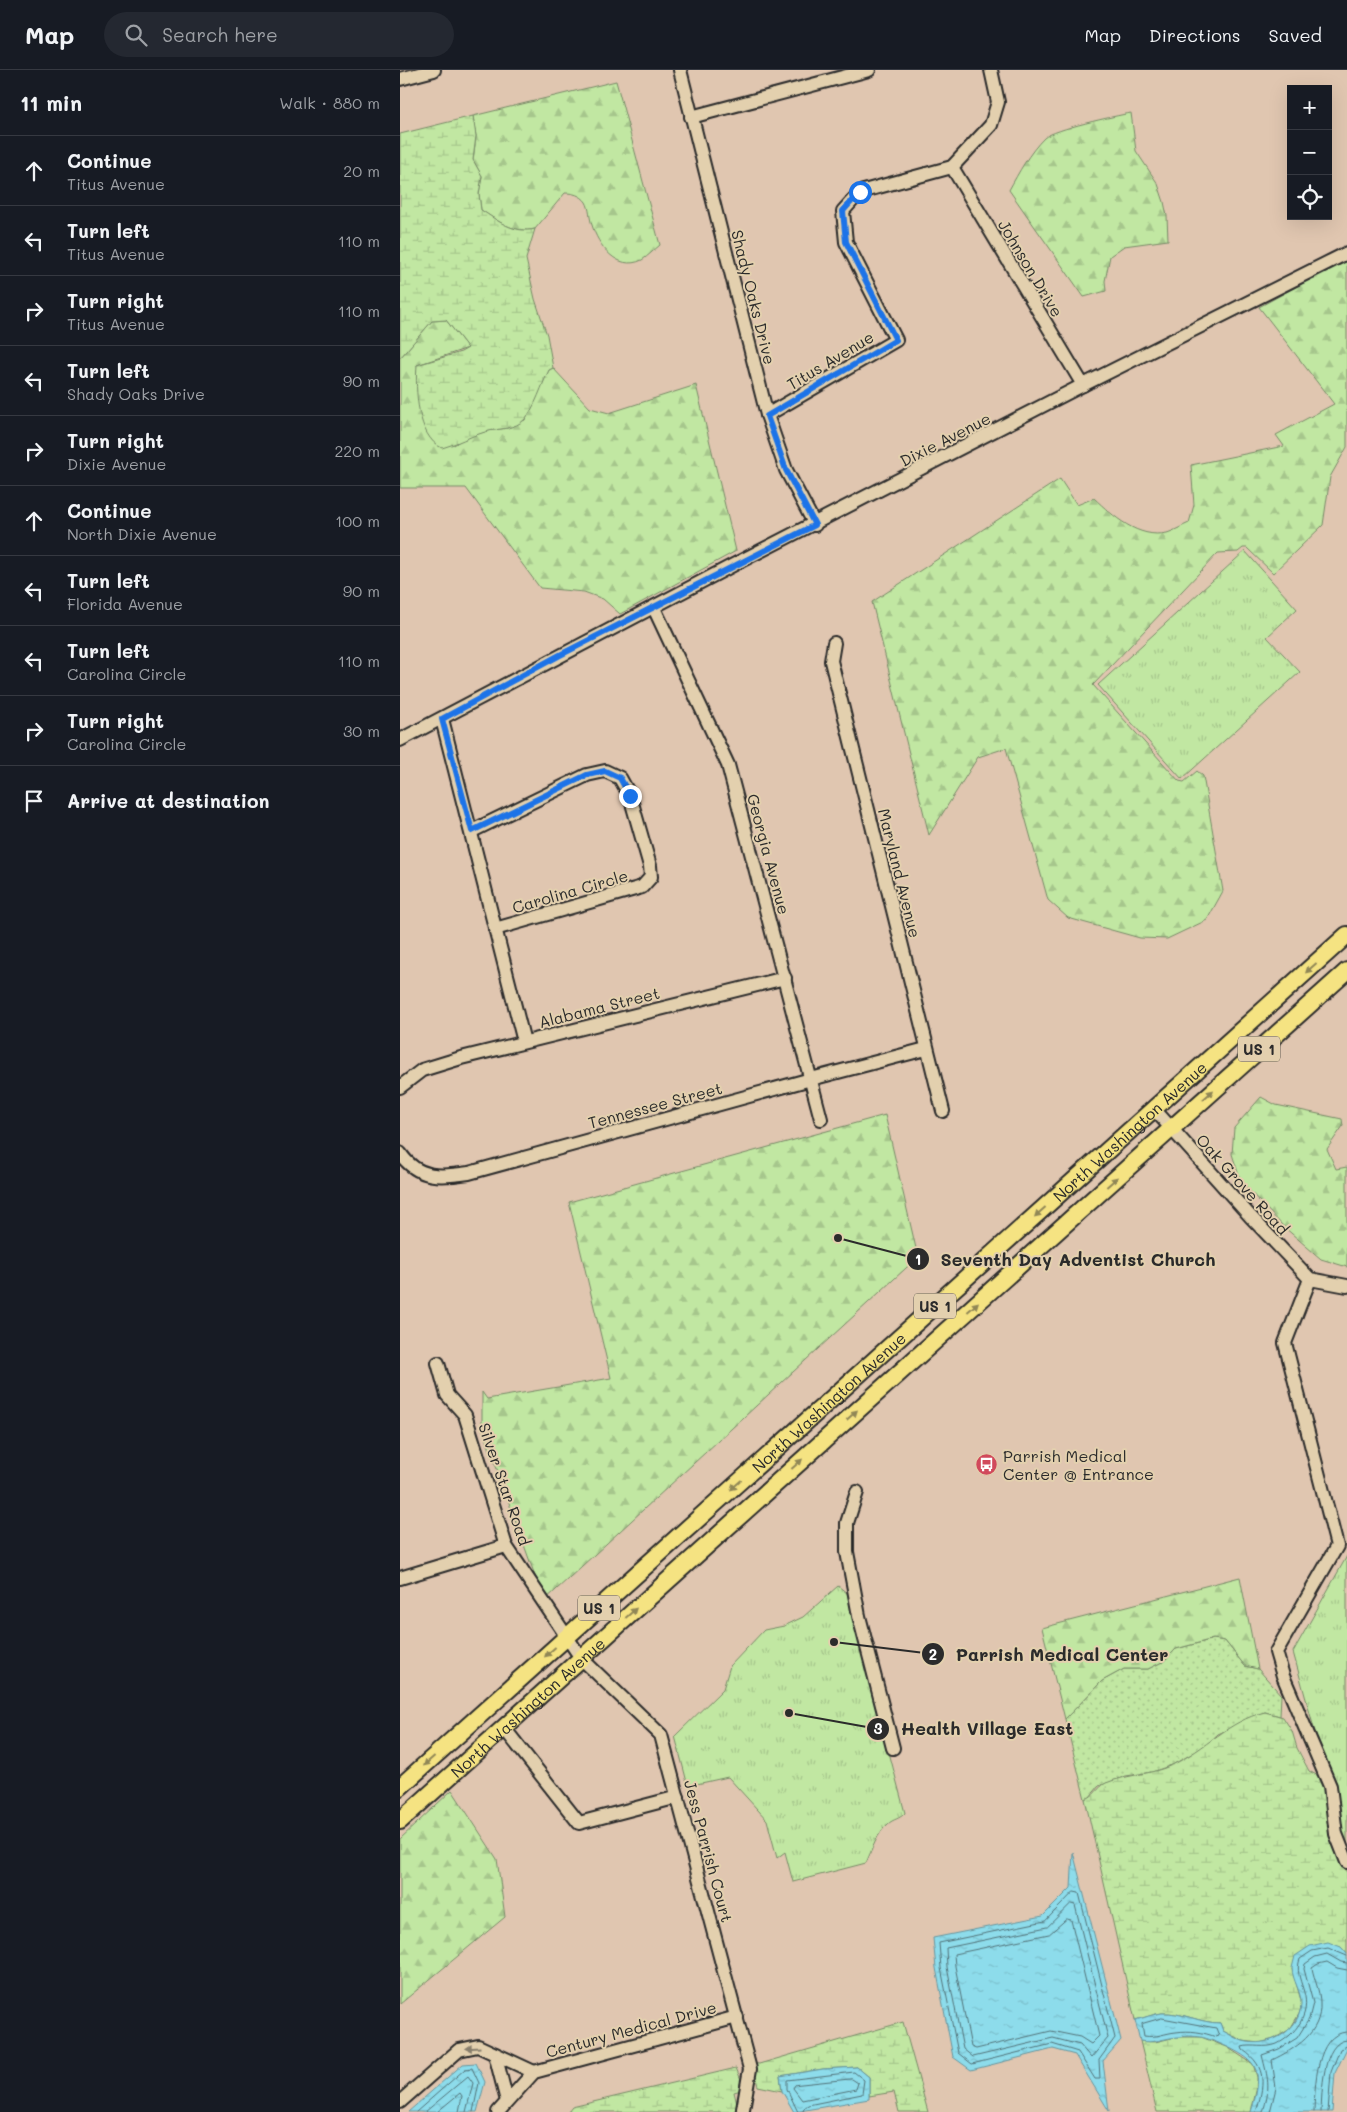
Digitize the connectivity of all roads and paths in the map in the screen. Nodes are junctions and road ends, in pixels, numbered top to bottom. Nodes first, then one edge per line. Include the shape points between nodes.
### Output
1 (434, 70) edge
2 (680, 70) edge
3 (869, 70) edge
4 (991, 70) edge
5 (400, 79) edge
6 (691, 117) junction
7 (952, 167) junction
8 (1347, 253) edge
9 (1083, 385) junction
10 (767, 416) junction
11 (815, 525) junction
12 (654, 608) junction
13 (834, 642) dead end
14 (442, 719) junction
15 (400, 740) edge
16 (472, 831) junction
17 (495, 929) junction
18 (1347, 936) edge
19 (1347, 971) edge
20 (785, 978) junction
21 (524, 1042) junction
22 (926, 1049) junction
23 (811, 1079) junction
24 (400, 1087) edge
25 (1154, 1109) junction
26 (943, 1111) dead end
27 (821, 1119) dead end
28 (1171, 1128) junction
29 (400, 1153) edge
30 (1310, 1279) junction
31 (1347, 1286) edge
32 (438, 1363) dead end
33 (798, 1429) junction
34 (815, 1448) junction
35 (857, 1492) dead end
36 (506, 1546) junction
37 (400, 1578) edge
38 (566, 1637) junction
39 (581, 1658) junction
40 (504, 1728) junction
41 (893, 1748) dead end
42 (400, 1787) edge
43 (678, 1797) junction
44 (400, 1821) edge
45 (1347, 1862) edge
46 (737, 2018) junction
47 (495, 2054) junction
48 (534, 2072) junction
49 (507, 2101) junction
50 (400, 2102) edge
51 (743, 2109) dead end
52 (498, 2112) edge

1 - 5 street
2 - 6 street, Shady Oaks Drive
3 - 6 street
4 - 7 street via 998,102 991,125
6 - 10 street, Shady Oaks Drive
7 - 9 street, Johnson Drive
7 - 10 street, Titus Avenue via 860,192 843,211 846,242 896,340
8 - 9 street, Dixie Avenue
9 - 11 street, Dixie Avenue
10 - 11 street, Shady Oaks Drive via 786,470
11 - 12 street, Dixie Avenue
12 - 14 street, Dixie Avenue
12 - 20 street, Georgia Avenue via 728,766
13 - 22 street, Maryland Avenue via 831,661
14 - 15 street, Dixie Avenue
14 - 16 street
16 - 17 street
16 - 17 street, Carolina Circle via 587,775 605,771 620,778 630,796 650,866 651,877 642,887
17 - 21 street
18 -> 25 main road, North Washington Avenue / US 1
28 -> 19 main road, North Washington Avenue / US 1
20 - 21 street, Alabama Street
20 - 23 street, Georgia Avenue
21 - 24 street, Alabama Street via 422,1070
22 - 23 street, Tennessee Street
22 - 26 street, Maryland Avenue
23 - 27 street, Georgia Avenue
23 - 29 street, Tennessee Street via 469,1173 442,1177 422,1174
25 - 28 street, Oak Grove Road
25 -> 33 main road, North Washington Avenue / US 1
28 - 30 street, Oak Grove Road
34 -> 28 main road, North Washington Avenue / US 1
30 - 31 street
30 - 45 street via 1285,1343 1337,1546 1276,1652 1330,1786 1336,1834
32 - 36 street, Silver Star Road via 446,1395 464,1415
33 - 34 main road
33 -> 38 main road, North Washington Avenue / US 1
39 -> 34 main road, North Washington Avenue / US 1
35 - 41 street via 847,1523 847,1552 859,1616
36 - 37 street
36 - 38 street, Silver Star Road
38 - 39 street, Jess Parrish Court
38 -> 42 main road, North Washington Avenue / US 1
39 - 40 main road, North Washington Avenue / US 1
39 - 43 street, Jess Parrish Court via 661,1736
40 - 43 street via 579,1823
40 - 44 main road, North Washington Avenue / US 1
43 - 46 street, Jess Parrish Court
46 - 48 street, Century Medical Drive
46 - 51 street, Jess Parrish Court via 750,2069
47 - 48 street, Century Medical Drive
47 - 49 street
47 -> 50 street, Century Medical Drive via 478,2046 459,2050
48 - 49 street, Century Medical Drive
49 - 52 street, Century Medical Drive

